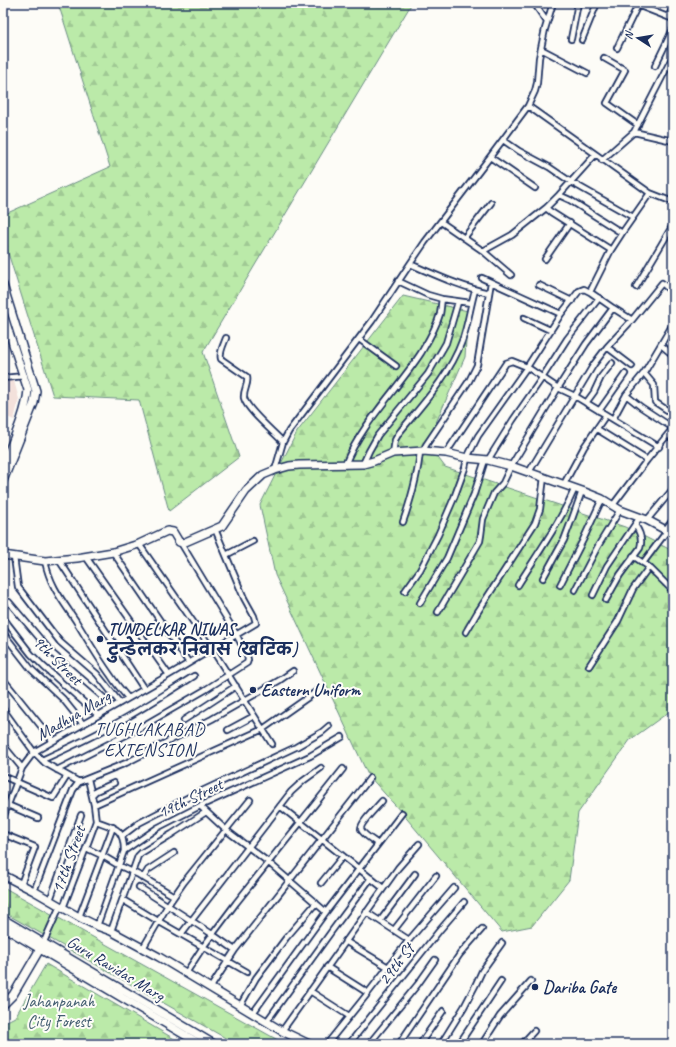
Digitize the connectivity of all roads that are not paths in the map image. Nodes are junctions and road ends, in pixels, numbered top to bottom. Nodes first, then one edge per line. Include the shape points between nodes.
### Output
1 (534, 3) edge
2 (553, 3) edge
3 (578, 3) edge
4 (597, 3) edge
5 (632, 3) edge
6 (652, 3) edge
7 (638, 6) junction
8 (673, 8) edge
9 (648, 9) junction
10 (668, 17) junction
11 (673, 19) edge
12 (547, 22) junction
13 (673, 30) edge
14 (571, 39) dead end
15 (582, 40) dead end
16 (617, 48) dead end
17 (541, 49) junction
18 (673, 56) edge
19 (604, 58) dead end
20 (655, 66) dead end
21 (587, 73) dead end
22 (528, 106) junction
23 (638, 125) junction
24 (634, 132) junction
25 (503, 140) junction
26 (673, 141) edge
27 (595, 155) junction
28 (490, 157) junction
29 (602, 160) junction
30 (571, 182) junction
31 (535, 188) dead end
32 (650, 193) junction
33 (559, 195) junction
34 (673, 202) edge
35 (491, 203) dead end
36 (546, 208) junction
37 (633, 217) junction
38 (441, 222) junction
39 (570, 223) junction
40 (673, 225) edge
41 (622, 233) junction
42 (464, 238) junction
43 (611, 250) junction
44 (483, 251) junction
45 (545, 259) dead end
46 (410, 264) junction
47 (512, 275) dead end
48 (482, 278) dead end
49 (398, 281) junction
50 (491, 282) junction
51 (3, 285) edge
52 (539, 285) dead end
53 (636, 287) dead end
54 (475, 290) junction
55 (590, 292) junction
56 (489, 293) junction
57 (673, 293) edge
58 (599, 298) junction
59 (442, 299) junction
60 (572, 301) junction
61 (458, 302) junction
62 (471, 303) junction
63 (613, 308) junction
64 (3, 314) edge
65 (561, 314) junction
66 (524, 318) dead end
67 (632, 320) junction
68 (673, 324) edge
69 (550, 330) junction
70 (226, 338) dead end
71 (358, 338) junction
72 (661, 345) junction
73 (607, 347) junction
74 (673, 355) edge
75 (612, 363) dead end
76 (396, 366) dead end
77 (632, 366) dead end
78 (527, 367) junction
79 (644, 373) junction
80 (625, 374) dead end
81 (27, 376) junction
82 (3, 378) edge
83 (542, 378) junction
84 (558, 388) junction
85 (626, 395) junction
86 (575, 396) junction
87 (586, 403) junction
88 (599, 410) junction
89 (673, 414) edge
90 (606, 415) junction
91 (613, 419) junction
92 (673, 428) edge
93 (597, 429) junction
94 (668, 435) junction
95 (673, 439) edge
96 (283, 442) junction
97 (659, 447) junction
98 (422, 451) junction
99 (393, 453) junction
100 (446, 453) junction
101 (467, 458) junction
102 (486, 460) junction
103 (647, 460) junction
104 (363, 464) junction
105 (3, 465) edge
106 (345, 465) junction
107 (511, 466) junction
108 (275, 470) junction
109 (529, 472) junction
110 (544, 477) junction
111 (3, 481) edge
112 (564, 484) junction
113 (574, 488) junction
114 (673, 489) edge
115 (582, 491) junction
116 (602, 499) junction
117 (613, 506) junction
118 (620, 510) junction
119 (643, 519) junction
120 (673, 520) edge
121 (403, 522) dead end
122 (635, 525) junction
123 (215, 529) junction
124 (668, 532) edge
125 (252, 541) dead end
126 (180, 543) junction
127 (139, 544) junction
128 (113, 552) junction
129 (3, 555) edge
130 (226, 555) junction
131 (634, 556) junction
132 (14, 557) junction
133 (86, 557) junction
134 (59, 560) junction
135 (45, 561) junction
136 (643, 563) junction
137 (649, 567) junction
138 (543, 578) dead end
139 (518, 585) dead end
140 (560, 585) dead end
141 (575, 590) dead end
142 (405, 591) dead end
143 (673, 591) edge
144 (593, 595) dead end
145 (606, 600) dead end
146 (10, 602) dead end
147 (420, 603) dead end
148 (438, 612) dead end
149 (4, 619) dead end
150 (466, 632) dead end
151 (3, 633) edge
152 (236, 634) junction
153 (212, 649) junction
154 (189, 663) junction
155 (589, 666) dead end
156 (293, 671) dead end
157 (228, 675) junction
158 (169, 676) junction
159 (194, 676) dead end
160 (3, 679) edge
161 (236, 686) junction
162 (144, 689) junction
163 (317, 690) dead end
164 (128, 698) junction
165 (245, 700) junction
166 (120, 702) junction
167 (111, 708) junction
168 (3, 709) edge
169 (98, 715) junction
170 (254, 716) junction
171 (184, 720) dead end
172 (83, 724) junction
173 (329, 726) dead end
174 (263, 729) junction
175 (228, 730) dead end
176 (342, 737) dead end
177 (53, 741) junction
178 (272, 744) dead end
179 (3, 745) edge
180 (34, 752) junction
181 (42, 760) junction
182 (22, 768) junction
183 (321, 768) dead end
184 (343, 769) dead end
185 (57, 770) junction
186 (3, 776) edge
187 (67, 776) junction
188 (370, 778) dead end
189 (88, 779) junction
190 (17, 782) junction
191 (79, 782) junction
192 (114, 783) dead end
193 (92, 795) junction
194 (250, 800) dead end
195 (382, 801) dead end
196 (6, 804) edge
197 (94, 805) junction
198 (200, 806) junction
199 (280, 806) junction
200 (206, 812) junction
201 (402, 813) dead end
202 (81, 815) dead end
203 (3, 818) edge
204 (38, 818) dead end
205 (96, 821) junction
206 (301, 823) junction
207 (114, 827) junction
208 (226, 830) junction
209 (3, 834) edge
210 (122, 836) junction
211 (322, 840) junction
212 (378, 844) junction
213 (419, 844) dead end
214 (248, 847) junction
215 (86, 848) junction
216 (124, 851) junction
217 (174, 853) dead end
218 (103, 856) junction
219 (343, 856) junction
220 (268, 862) junction
221 (118, 866) junction
222 (359, 869) junction
223 (132, 872) junction
224 (415, 874) dead end
225 (3, 875) edge
226 (436, 876) dead end
227 (143, 878) junction
228 (371, 878) junction
229 (289, 881) junction
230 (321, 883) dead end
231 (21, 884) junction
232 (139, 887) dead end
233 (383, 888) junction
234 (454, 888) dead end
235 (34, 891) junction
236 (174, 896) junction
237 (50, 900) junction
238 (123, 900) junction
239 (464, 902) dead end
240 (316, 903) junction
241 (168, 905) junction
242 (61, 907) junction
243 (326, 912) junction
244 (366, 912) junction
245 (79, 917) junction
246 (3, 919) edge
247 (158, 921) junction
248 (192, 921) junction
249 (380, 921) junction
250 (97, 926) junction
251 (3, 927) edge
252 (482, 929) dead end
253 (394, 930) junction
254 (111, 931) junction
255 (181, 934) junction
256 (212, 934) junction
257 (409, 940) junction
258 (345, 941) junction
259 (44, 942) junction
260 (502, 943) dead end
261 (203, 946) junction
262 (143, 948) junction
263 (40, 949) junction
264 (235, 950) junction
265 (435, 960) dead end
266 (228, 961) junction
267 (327, 967) junction
268 (388, 967) junction
269 (247, 972) dead end
270 (186, 973) junction
271 (531, 980) dead end
272 (501, 981) dead end
273 (211, 988) junction
274 (310, 991) junction
275 (368, 993) junction
276 (3, 1005) edge
277 (240, 1006) junction
278 (443, 1011) dead end
279 (253, 1013) junction
280 (349, 1016) junction
281 (267, 1021) junction
282 (282, 1031) junction
283 (534, 1031) dead end
284 (200, 1044) edge
285 (214, 1044) edge
286 (309, 1044) edge
287 (327, 1044) edge
288 (349, 1044) edge
289 (369, 1044) edge
290 (399, 1044) edge
291 (420, 1044) edge
292 (441, 1044) edge
293 (459, 1044) edge
294 (482, 1044) edge
295 (522, 1044) edge

1 - 12 street
2 - 12 street
3 - 14 street
4 - 15 street
5 - 7 street
6 - 9 street
7 - 9 street
7 - 16 street
8 - 10 street
9 - 10 street
10 - 11 street
12 - 17 street
13 - 20 street
17 - 21 street
17 - 22 street via 538,83
18 - 23 street
19 - 23 street via 625,70 607,103
22 - 25 street
22 - 27 street
23 - 24 street
24 - 26 street
24 - 29 street
25 - 28 street
25 - 30 street
27 - 29 street
27 - 30 street
28 - 31 street
28 - 38 street
29 - 32 street
30 - 33 street
30 - 37 street
32 - 34 street
32 - 37 street
33 - 36 street
33 - 41 street
35 - 42 street
36 - 39 street
36 - 44 street via 512,235
37 - 41 street
38 - 42 street
38 - 46 street
39 - 43 street
39 - 45 street
40 - 53 street
41 - 43 street
42 - 44 street
43 - 55 street
44 - 47 street
46 - 49 street
46 - 54 street
48 - 50 street
49 - 59 street
49 - 71 street
50 - 56 street
50 - 65 street
51 - 81 street
52 - 60 street
54 - 56 street
54 - 62 street
55 - 58 street
55 - 60 street via 582,289
56 - 98 street via 474,373
57 - 67 street via 662,283
58 - 63 street
58 - 83 street via 567,339
59 - 61 street
59 - 106 street via 440,315 426,344 361,433
60 - 65 street
61 - 62 street
61 - 104 street via 446,343 428,374 378,435
62 - 99 street via 462,341 454,361 433,392 399,433
63 - 67 street
63 - 84 street
64 - 81 street
65 - 69 street
66 - 69 street
67 - 73 street
68 - 72 street
69 - 78 street
70 - 96 street via 220,359 247,377 245,401
71 - 76 street
71 - 96 street
72 - 74 street
72 - 79 street
73 - 77 street
73 - 86 street
75 - 87 street
78 - 83 street
78 - 100 street via 512,361 506,363
78 - 101 street via 478,436
79 - 85 street
79 - 89 street via 654,385 656,402
80 - 88 street
81 - 82 street
81 - 105 street via 27,401
81 - 111 street via 36,391 34,403
83 - 84 street
83 - 102 street
84 - 86 street
84 - 107 street
85 - 91 street
85 - 92 street
86 - 87 street
86 - 109 street
87 - 88 street
88 - 90 street
90 - 91 street
90 - 93 street
91 - 97 street
92 - 94 street
93 - 103 street
93 - 112 street
94 - 95 street
94 - 97 street
96 - 108 street
97 - 103 street
98 - 99 street
98 - 100 street
98 - 121 street via 415,487
99 - 104 street
100 - 101 street
101 - 102 street
101 - 142 street via 438,535 420,570
102 - 107 street
102 - 147 street via 447,558
103 - 117 street
104 - 106 street
106 - 108 street via 288,466
107 - 109 street
107 - 148 street via 506,479 494,493 483,519 480,540
108 - 123 street via 263,475 246,491 222,526
109 - 110 street
110 - 112 street
110 - 150 street via 540,509 535,523
112 - 113 street
113 - 115 street
113 - 139 street via 569,502
114 - 119 street
115 - 116 street
115 - 138 street via 564,540
116 - 117 street
116 - 140 street
117 - 118 street
118 - 119 street
118 - 141 street
119 - 122 street
119 - 124 street
120 - 124 street
122 - 131 street via 642,540
122 - 144 street via 608,566
123 - 126 street
123 - 130 street
124 - 136 street
125 - 130 street
126 - 127 street via 173,532 167,531
126 - 152 street
127 - 128 street
127 - 153 street
128 - 133 street
128 - 154 street
129 - 132 street
130 - 152 street, Madhya Marg via 256,621 254,625
131 - 136 street
131 - 145 street
132 - 135 street
132 - 166 street via 18,587 60,642 97,674
133 - 134 street
133 - 158 street
134 - 135 street
134 - 162 street
135 - 164 street via 58,596 111,677
136 - 137 street
137 - 143 street
137 - 155 street via 633,589 618,621
146 - 167 street via 53,654 104,698
149 - 169 street, 9th Street via 31,654
151 - 172 street via 31,669 63,699
152 - 153 street, Madhya Marg
152 - 157 street via 247,655 247,663
153 - 154 street, Madhya Marg
153 - 157 street
154 - 158 street, Madhya Marg
156 - 165 street
157 - 161 street
157 - 185 street via 134,731
158 - 162 street, Madhya Marg
159 - 181 street via 113,725
160 - 177 street
161 - 165 street
161 - 171 street
162 - 164 street, Madhya Marg
163 - 174 street
164 - 166 street, Madhya Marg
165 - 170 street
165 - 189 street via 126,764
166 - 167 street, Madhya Marg
167 - 169 street, Madhya Marg
168 - 180 street
169 - 172 street, Madhya Marg
170 - 174 street
170 - 175 street
172 - 177 street, Madhya Marg
173 - 210 street via 296,748 189,797 139,823
174 - 178 street
174 - 197 street
176 - 198 street, 19th Street via 310,756
177 - 180 street, Madhya Marg
179 - 182 street
180 - 181 street
180 - 182 street, Madhya Marg
181 - 185 street
182 - 190 street, Madhya Marg
183 - 199 street via 291,792
184 - 206 street
185 - 187 street
186 - 190 street
187 - 190 street via 53,798
187 - 191 street
188 - 211 street
189 - 191 street
189 - 193 street, 17th Street
190 - 196 street, Madhya Marg
191 - 235 street via 73,790
192 - 193 street
193 - 197 street, 17th Street
194 - 208 street
195 - 212 street via 361,828 364,834
196 - 203 street, Madhya Marg
196 - 204 street
197 - 205 street, 17th Street
198 - 200 street
198 - 216 street, 19th Street via 157,828
199 - 206 street
199 - 214 street
200 - 208 street
200 - 223 street via 141,853
201 - 212 street
202 - 237 street
205 - 207 street
205 - 215 street, 17th Street
206 - 211 street
206 - 220 street
207 - 210 street
207 - 218 street
208 - 214 street
208 - 236 street
209 - 231 street via 34,847
210 - 216 street
211 - 219 street
211 - 229 street
212 - 222 street
213 - 233 street
214 - 220 street
214 - 248 street
215 - 218 street
215 - 242 street, 17th Street
216 - 221 street
217 - 227 street via 148,870
218 - 221 street
218 - 245 street
219 - 222 street
219 - 230 street
220 - 229 street
220 - 256 street
221 - 223 street
221 - 250 street
222 - 228 street
222 - 243 street
223 - 227 street
223 - 238 street
224 - 249 street
225 - 231 street
226 - 253 street
227 - 236 street
228 - 233 street
228 - 281 street
229 - 240 street
229 - 264 street
231 - 235 street
232 - 241 street
233 - 244 street
234 - 257 street
235 - 237 street
236 - 241 street
237 - 242 street
238 - 247 street
238 - 254 street
239 - 288 street, 29th St
240 - 243 street
240 - 277 street via 256,978
241 - 247 street
241 - 248 street
242 - 245 street
242 - 259 street, 17th Street
243 - 279 street
244 - 249 street
244 - 258 street
245 - 250 street
246 - 259 street, Guru Ravidas Marg
247 - 255 street
247 - 262 street
248 - 255 street
248 - 256 street
249 - 253 street
250 - 254 street
251 - 263 street, Guru Ravidas Marg
252 - 290 street via 460,954
253 - 257 street
254 - 262 street
255 - 261 street
256 - 261 street
256 - 264 street
257 - 268 street
258 - 267 street
258 - 268 street
259 - 263 street, 17th Street
259 - 285 street, Guru Ravidas Marg
260 - 292 street via 482,971
261 - 266 street
261 - 270 street
262 - 270 street
263 - 276 street via 13,995
263 - 284 street, Guru Ravidas Marg
264 - 266 street
265 - 289 street
266 - 269 street
266 - 273 street
267 - 274 street
267 - 275 street
268 - 275 street
270 - 273 street
271 - 294 street via 500,1016
272 - 293 street
273 - 277 street
274 - 280 street
274 - 282 street
275 - 280 street
277 - 279 street
278 - 291 street
279 - 281 street
280 - 287 street
281 - 282 street
282 - 286 street
283 - 295 street

